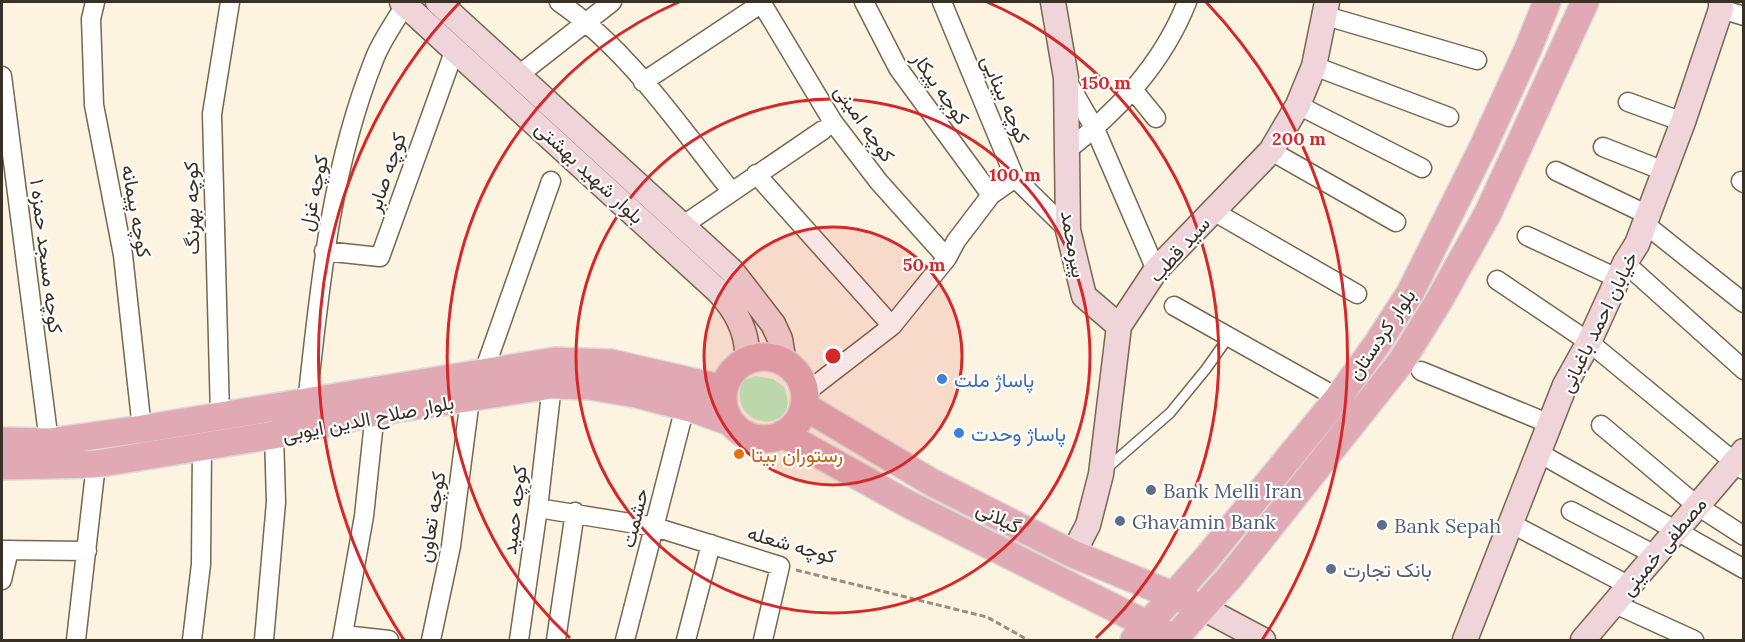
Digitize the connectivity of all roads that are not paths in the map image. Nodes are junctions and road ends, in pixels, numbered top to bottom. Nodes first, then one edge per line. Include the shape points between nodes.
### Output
1 (95, 2) edge
2 (230, 2) edge
3 (438, 2) edge
4 (559, 2) edge
5 (612, 2) edge
6 (762, 2) edge
7 (864, 2) edge
8 (942, 2) edge
9 (1053, 2) edge
10 (1187, 2) edge
11 (1547, 2) edge
12 (1585, 2) edge
13 (403, 3) edge
14 (1326, 9) edge
15 (1728, 9) edge
16 (586, 20) junction
17 (455, 49) junction
18 (1477, 60) dead end
19 (1314, 66) junction
20 (520, 74) junction
21 (2, 76) edge
22 (1066, 78) junction
23 (643, 82) junction
24 (1134, 91) junction
25 (1628, 102) dead end
26 (1298, 105) junction
27 (1449, 117) dead end
28 (1156, 118) dead end
29 (1683, 122) junction
30 (1095, 129) junction
31 (823, 130) dead end
32 (1603, 147) dead end
33 (1271, 151) junction
34 (1065, 152) junction
35 (1422, 168) dead end
36 (1556, 171) dead end
37 (1664, 171) junction
38 (756, 174) junction
39 (1015, 178) junction
40 (552, 181) dead end
41 (732, 192) junction
42 (991, 195) junction
43 (1213, 211) junction
44 (1646, 219) junction
45 (1396, 222) dead end
46 (682, 226) junction
47 (1068, 230) junction
48 (1527, 236) dead end
49 (324, 251) junction
50 (947, 258) junction
51 (1156, 270) junction
52 (1622, 271) junction
53 (1497, 280) dead end
54 (1357, 294) dead end
55 (1743, 303) edge
56 (1174, 306) dead end
57 (892, 326) junction
58 (1119, 326) junction
59 (1228, 338) junction
60 (1589, 342) junction
61 (747, 362) junction
62 (784, 363) junction
63 (1743, 370) edge
64 (1421, 371) dead end
65 (483, 374) junction
66 (552, 385) junction
67 (723, 389) junction
68 (1338, 398) junction
69 (470, 399) junction
70 (804, 400) junction
71 (306, 403) junction
72 (685, 407) junction
73 (375, 412) junction
74 (220, 415) junction
75 (730, 423) junction
76 (1551, 424) junction
77 (1601, 425) dead end
78 (142, 429) junction
79 (783, 434) junction
80 (274, 435) junction
81 (2, 441) edge
82 (49, 442) junction
83 (202, 447) junction
84 (1539, 453) junction
85 (1740, 461) edge
86 (96, 464) junction
87 (2, 466) edge
88 (1101, 474) junction
89 (1696, 506) junction
90 (538, 508) junction
91 (575, 512) junction
92 (1571, 512) dead end
93 (1512, 524) junction
94 (655, 527) junction
95 (1677, 531) junction
96 (1743, 536) edge
97 (711, 544) junction
98 (5, 550) edge
99 (87, 551) junction
100 (1073, 554) junction
101 (1655, 555) junction
102 (1743, 569) edge
103 (2, 580) edge
104 (1174, 595) junction
105 (1622, 595) junction
106 (1203, 609) junction
107 (1142, 633) edge
108 (343, 638) edge
109 (76, 640) edge
110 (192, 640) edge
111 (264, 640) edge
112 (389, 640) edge
113 (431, 640) edge
114 (519, 640) edge
115 (556, 640) edge
116 (625, 640) edge
117 (686, 640) edge
118 (763, 640) edge
119 (1176, 640) edge
120 (1263, 640) edge
121 (1466, 640) edge
122 (1582, 640) edge
123 (1694, 640) edge

1 - 78 street, کوچه پیمانه via 91,19 94,105 123,255
2 - 74 street, کوچه بهرنگ via 212,114
3 - 20 street, بلوار شهید بهشتی
4 - 16 street
5 - 16 street
6 - 23 street
6 - 50 street, کوچه امینی via 833,122 879,182
7 - 42 street, کوچه پیکار via 898,68
8 - 39 street, کوچه بینایی
9 - 22 street, پیرمحمد
10 - 24 street via 1164,48
11 - 68 main road, بلوار کردستان via 1482,149 1410,293
12 - 106 main road, بلوار کردستان via 1488,213 1401,362
13 - 17 street, بلوار شهید بهشتی
13 - 49 street, کوچه غزل via 375,58 353,122 332,200
14 - 18 street
14 - 19 street, سید قطب
15 - 29 street, خیابان احمد باغبانی
16 - 20 street
16 - 23 street
17 - 49 street, کوچه صابر via 380,257
17 - 61 street, بلوار شهید بهشتی via 718,291 734,309 743,330 748,345
19 - 26 street, سید قطب
19 - 27 street
20 - 46 street, بلوار شهید بهشتی
21 - 82 street, کوچه مسجد حمزه ۱
22 - 30 street
22 - 34 street, پیرمحمد
23 - 41 street
24 - 28 street
24 - 30 street
25 - 29 street
26 - 33 street, سید قطب
26 - 35 street
29 - 37 street, خیابان احمد باغبانی
30 - 34 street
30 - 51 street
31 - 38 street
32 - 37 street
33 - 43 street, سید قطب
33 - 45 street
34 - 47 street, پیرمحمد
36 - 44 street
37 - 44 street, خیابان احمد باغبانی
38 - 41 street
38 - 57 street
39 - 42 street
39 - 47 street, کوچه بینایی
40 - 65 street
41 - 46 street
42 - 50 street
43 - 51 street, سید قطب
43 - 54 street
44 - 52 street, خیابان احمد باغبانی
44 - 55 street
46 - 62 street, بلوار شهید بهشتی via 732,271 762,306 780,339
47 - 58 street, پیرمحمد via 1084,296
48 - 52 street
49 - 71 street, کوچه غزل
50 - 57 street
51 - 58 street, سید قطب
52 - 60 street, خیابان احمد باغبانی
52 - 63 street
53 - 60 street
56 - 59 street
57 - 70 street
58 - 88 street, سید قطب
59 - 68 street
59 - 88 lane via 1170,413
60 - 76 street, خیابان احمد باغبانی via 1565,385
60 - 85 street
61 - 62 main road via 765,358
61 - 67 main road via 732,373
62 - 70 main road via 800,379
64 - 76 street
65 - 67 main road, بلوار صلاح الدین ایوبی via 582,360
65 - 71 main road, بلوار صلاح الدین ایوبی
66 - 69 main road, بلوار صلاح الدین ایوبی
66 - 72 main road, بلوار صلاح الدین ایوبی via 590,386
66 - 90 street, کوچه حمید
67 - 75 main road via 723,407
68 - 104 main road, بلوار کردستان
69 - 73 main road, بلوار صلاح الدین ایوبی
69 - 113 street, کوچه تعاون via 451,546
70 - 79 main road via 797,423
70 - 100 main road, گیلانی via 931,482
71 - 74 main road, بلوار صلاح الدین ایوبی
72 - 75 main road, بلوار صلاح الدین ایوبی
72 - 94 street, حشمت
73 - 80 main road, بلوار صلاح الدین ایوبی
73 - 108 street via 364,516
74 - 78 main road, بلوار صلاح الدین ایوبی
75 - 79 main road via 755,438
76 - 84 street, خیابان احمد باغبانی
77 - 89 street
78 - 82 main road, بلوار صلاح الدین ایوبی
79 - 107 main road, گیلانی
80 - 83 main road, بلوار صلاح الدین ایوبی
80 - 111 street via 276,502
81 - 82 main road, بلوار صلاح الدین ایوبی
83 - 86 main road, بلوار صلاح الدین ایوبی
83 - 110 street via 201,564
84 - 93 street, خیابان احمد باغبانی
84 - 95 street
85 - 89 street, مصطفی خمینی
86 - 87 main road, بلوار صلاح الدین ایوبی
86 - 99 street
88 - 100 street, سید قطب via 1088,525
89 - 95 street, مصطفی خمینی
89 - 96 street
90 - 91 street, کوچه شعله
90 - 114 street, کوچه حمید
91 - 94 street, کوچه شعله
91 - 115 street
92 - 101 street
93 - 105 street
93 - 121 street, خیابان احمد باغبانی
94 - 97 street, کوچه شعله
94 - 116 street, حشمت
95 - 101 street, مصطفی خمینی
95 - 102 street
97 - 117 street
97 - 118 street, کوچه شعله via 780,566
98 - 99 street
98 - 103 street
99 - 109 street
100 - 104 main road, گیلانی
101 - 105 street, مصطفی خمینی
104 - 106 main road, گیلانی
104 - 107 main road, بلوار کردستان
105 - 122 street, مصطفی خمینی
105 - 123 street
106 - 119 main road, بلوار کردستان
106 - 120 street
107 - 119 main road, گیلانی
108 - 112 street

